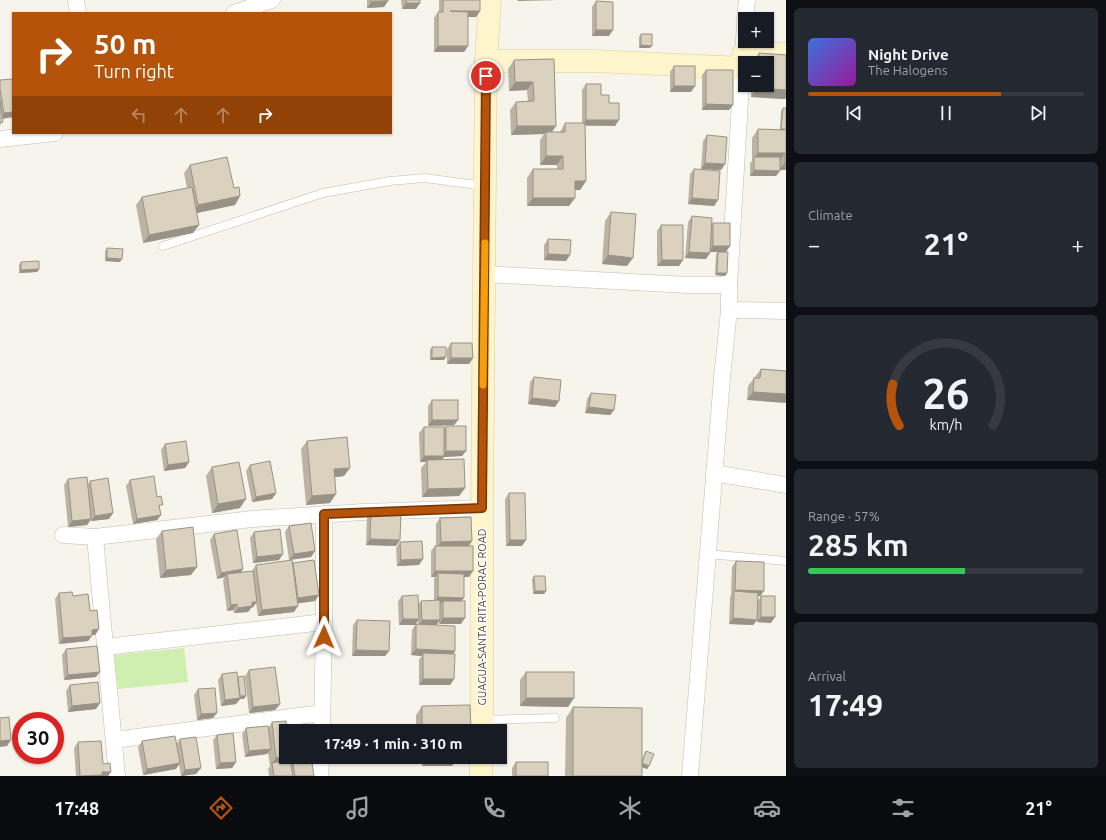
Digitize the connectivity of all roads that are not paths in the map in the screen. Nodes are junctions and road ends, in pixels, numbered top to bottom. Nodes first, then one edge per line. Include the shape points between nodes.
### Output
1 (76, 0) edge
2 (272, 0) edge
3 (490, 0) edge
4 (747, 0) edge
5 (78, 12) edge
6 (237, 12) edge
7 (746, 12) edge
8 (786, 54) edge
9 (773, 56) edge
10 (486, 61) junction
11 (738, 61) edge
12 (740, 92) edge
13 (46, 134) edge
14 (0, 139) edge
15 (486, 186) junction
16 (163, 246) dead end
17 (484, 274) junction
18 (729, 285) junction
19 (728, 310) junction
20 (786, 312) edge
21 (714, 473) junction
22 (786, 485) edge
23 (482, 508) junction
24 (324, 514) junction
25 (63, 535) dead end
26 (95, 537) junction
27 (707, 554) junction
28 (786, 561) edge
29 (324, 622) junction
30 (106, 647) junction
31 (322, 713) junction
32 (555, 718) dead end
33 (322, 724) edge
34 (482, 724) edge
35 (500, 724) edge
36 (114, 740) junction
37 (321, 764) edge
38 (481, 764) edge
39 (117, 776) edge
40 (320, 776) edge
41 (481, 776) edge
42 (690, 776) edge

1 - 5 street
2 - 6 street
3 - 10 main road, GUAGUA-SANTA RITA-PORAC ROAD
4 - 7 street
8 - 9 main road
10 - 11 main road
10 - 15 main road, GUAGUA-SANTA RITA-PORAC ROAD
12 - 18 street
13 - 14 street
15 - 16 lane via 425,178 390,181 330,192
15 - 17 main road, GUAGUA-SANTA RITA-PORAC ROAD
17 - 18 street
17 - 23 main road, GUAGUA-SANTA RITA-PORAC ROAD
18 - 19 street
19 - 20 street
19 - 21 street
21 - 22 street
21 - 27 street
23 - 24 street
23 - 34 main road, GUAGUA-SANTA RITA-PORAC ROAD
24 - 26 street via 252,519
24 - 29 street
25 - 26 street
26 - 30 street
27 - 28 lane
27 - 42 street
29 - 30 street
29 - 31 street
30 - 36 street
31 - 33 street
31 - 36 street
32 - 35 lane
36 - 39 street
37 - 40 street
38 - 41 main road

